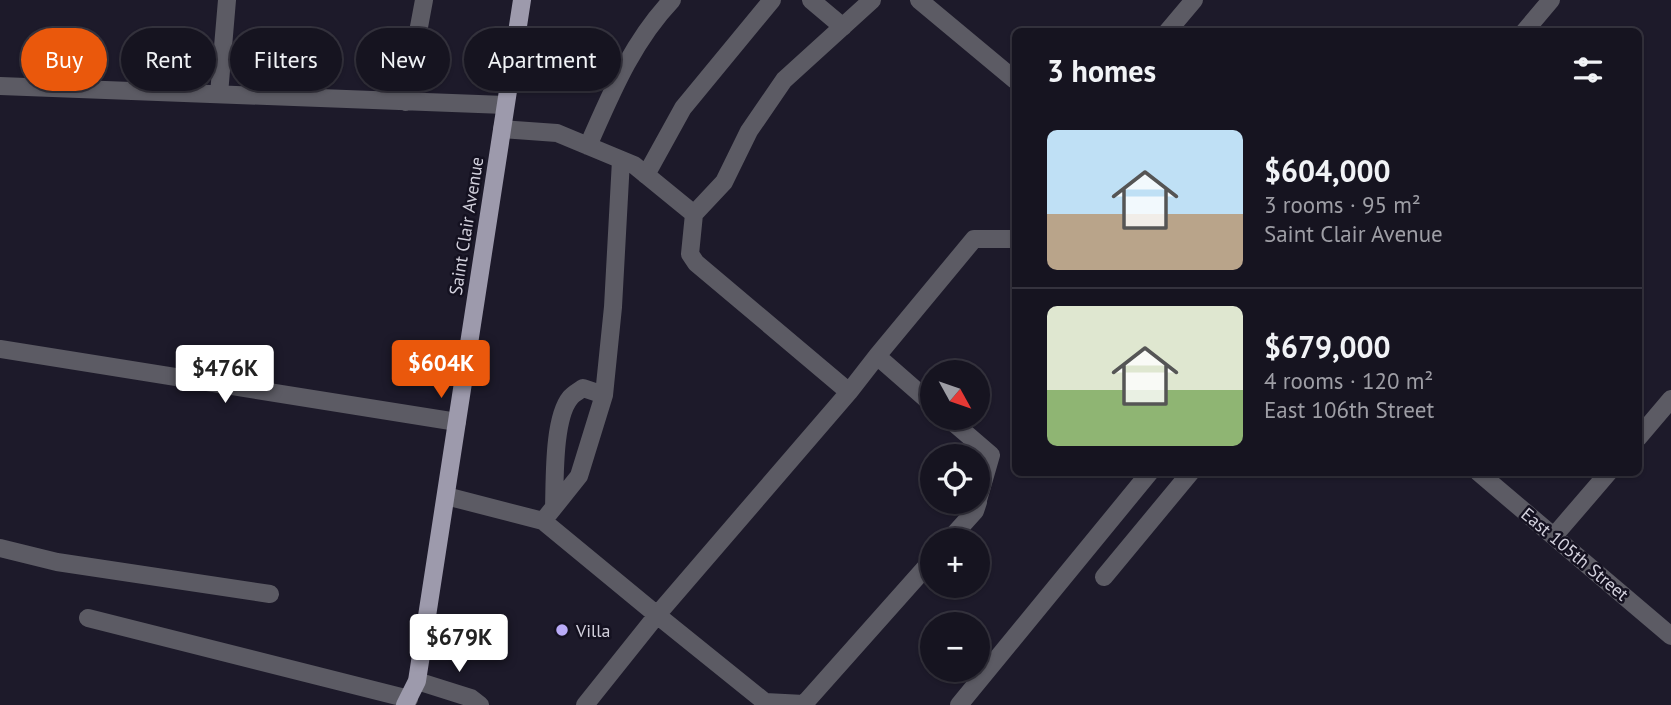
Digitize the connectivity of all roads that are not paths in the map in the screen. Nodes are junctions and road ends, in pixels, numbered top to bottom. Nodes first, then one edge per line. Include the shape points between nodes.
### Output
1 (227, 0) edge
2 (424, 0) edge
3 (522, 0) edge
4 (672, 0) edge
5 (772, 0) edge
6 (811, 0) edge
7 (872, 0) edge
8 (919, 0) edge
9 (1194, 0) edge
10 (1551, 0) edge
11 (843, 27) junction
12 (1170, 28) edge
13 (1527, 28) edge
14 (1012, 78) edge
15 (0, 86) edge
16 (219, 94) junction
17 (405, 102) junction
18 (505, 106) junction
19 (502, 129) junction
20 (588, 146) junction
21 (621, 160) junction
22 (646, 175) junction
23 (694, 214) junction
24 (1012, 239) edge
25 (0, 349) edge
26 (877, 356) junction
27 (849, 392) junction
28 (920, 394) edge
29 (604, 395) junction
30 (1671, 399) edge
31 (457, 422) junction
32 (962, 430) edge
33 (1642, 433) edge
34 (978, 444) edge
35 (1147, 476) edge
36 (1188, 476) edge
37 (1482, 476) edge
38 (1606, 476) edge
39 (446, 496) junction
40 (549, 514) junction
41 (972, 514) edge
42 (960, 528) edge
43 (1554, 536) junction
44 (0, 548) edge
45 (920, 574) edge
46 (1104, 577) dead end
47 (270, 594) dead end
48 (657, 615) junction
49 (88, 618) dead end
50 (1671, 636) edge
51 (417, 681) junction
52 (407, 702) edge
53 (480, 705) edge
54 (585, 705) edge
55 (959, 705) edge

1 - 16 street
2 - 17 street
3 - 18 main road, Saint Clair Avenue
4 - 20 street via 652,22 619,76
5 - 22 street via 683,107
6 - 11 street
7 - 11 street
8 - 14 street
9 - 12 street
10 - 13 street
11 - 23 street via 784,80 749,131 724,182
15 - 16 street
16 - 17 street
17 - 18 street
18 - 19 main road, Saint Clair Avenue
19 - 20 street via 557,133
19 - 31 main road, Saint Clair Avenue
20 - 21 street
21 - 22 street
21 - 29 street
22 - 23 street
23 - 27 street via 690,254 696,263
24 - 26 street via 974,239
25 - 31 street
26 - 27 street
26 - 28 street
27 - 48 street
29 - 40 street via 579,476
29 - 40 street via 583,388 570,398 562,416
30 - 33 street
31 - 39 main road, Saint Clair Avenue
32 - 34 street
35 - 55 street
36 - 46 street
37 - 43 street, East 105th Street
38 - 43 street
39 - 40 street
39 - 51 main road, Saint Clair Avenue
40 - 48 street
41 - 42 street
43 - 50 street, East 105th Street
44 - 47 street via 57,562
45 - 48 street via 804,704 765,702
48 - 54 street
49 - 52 street
51 - 52 main road, Saint Clair Avenue
51 - 53 street

